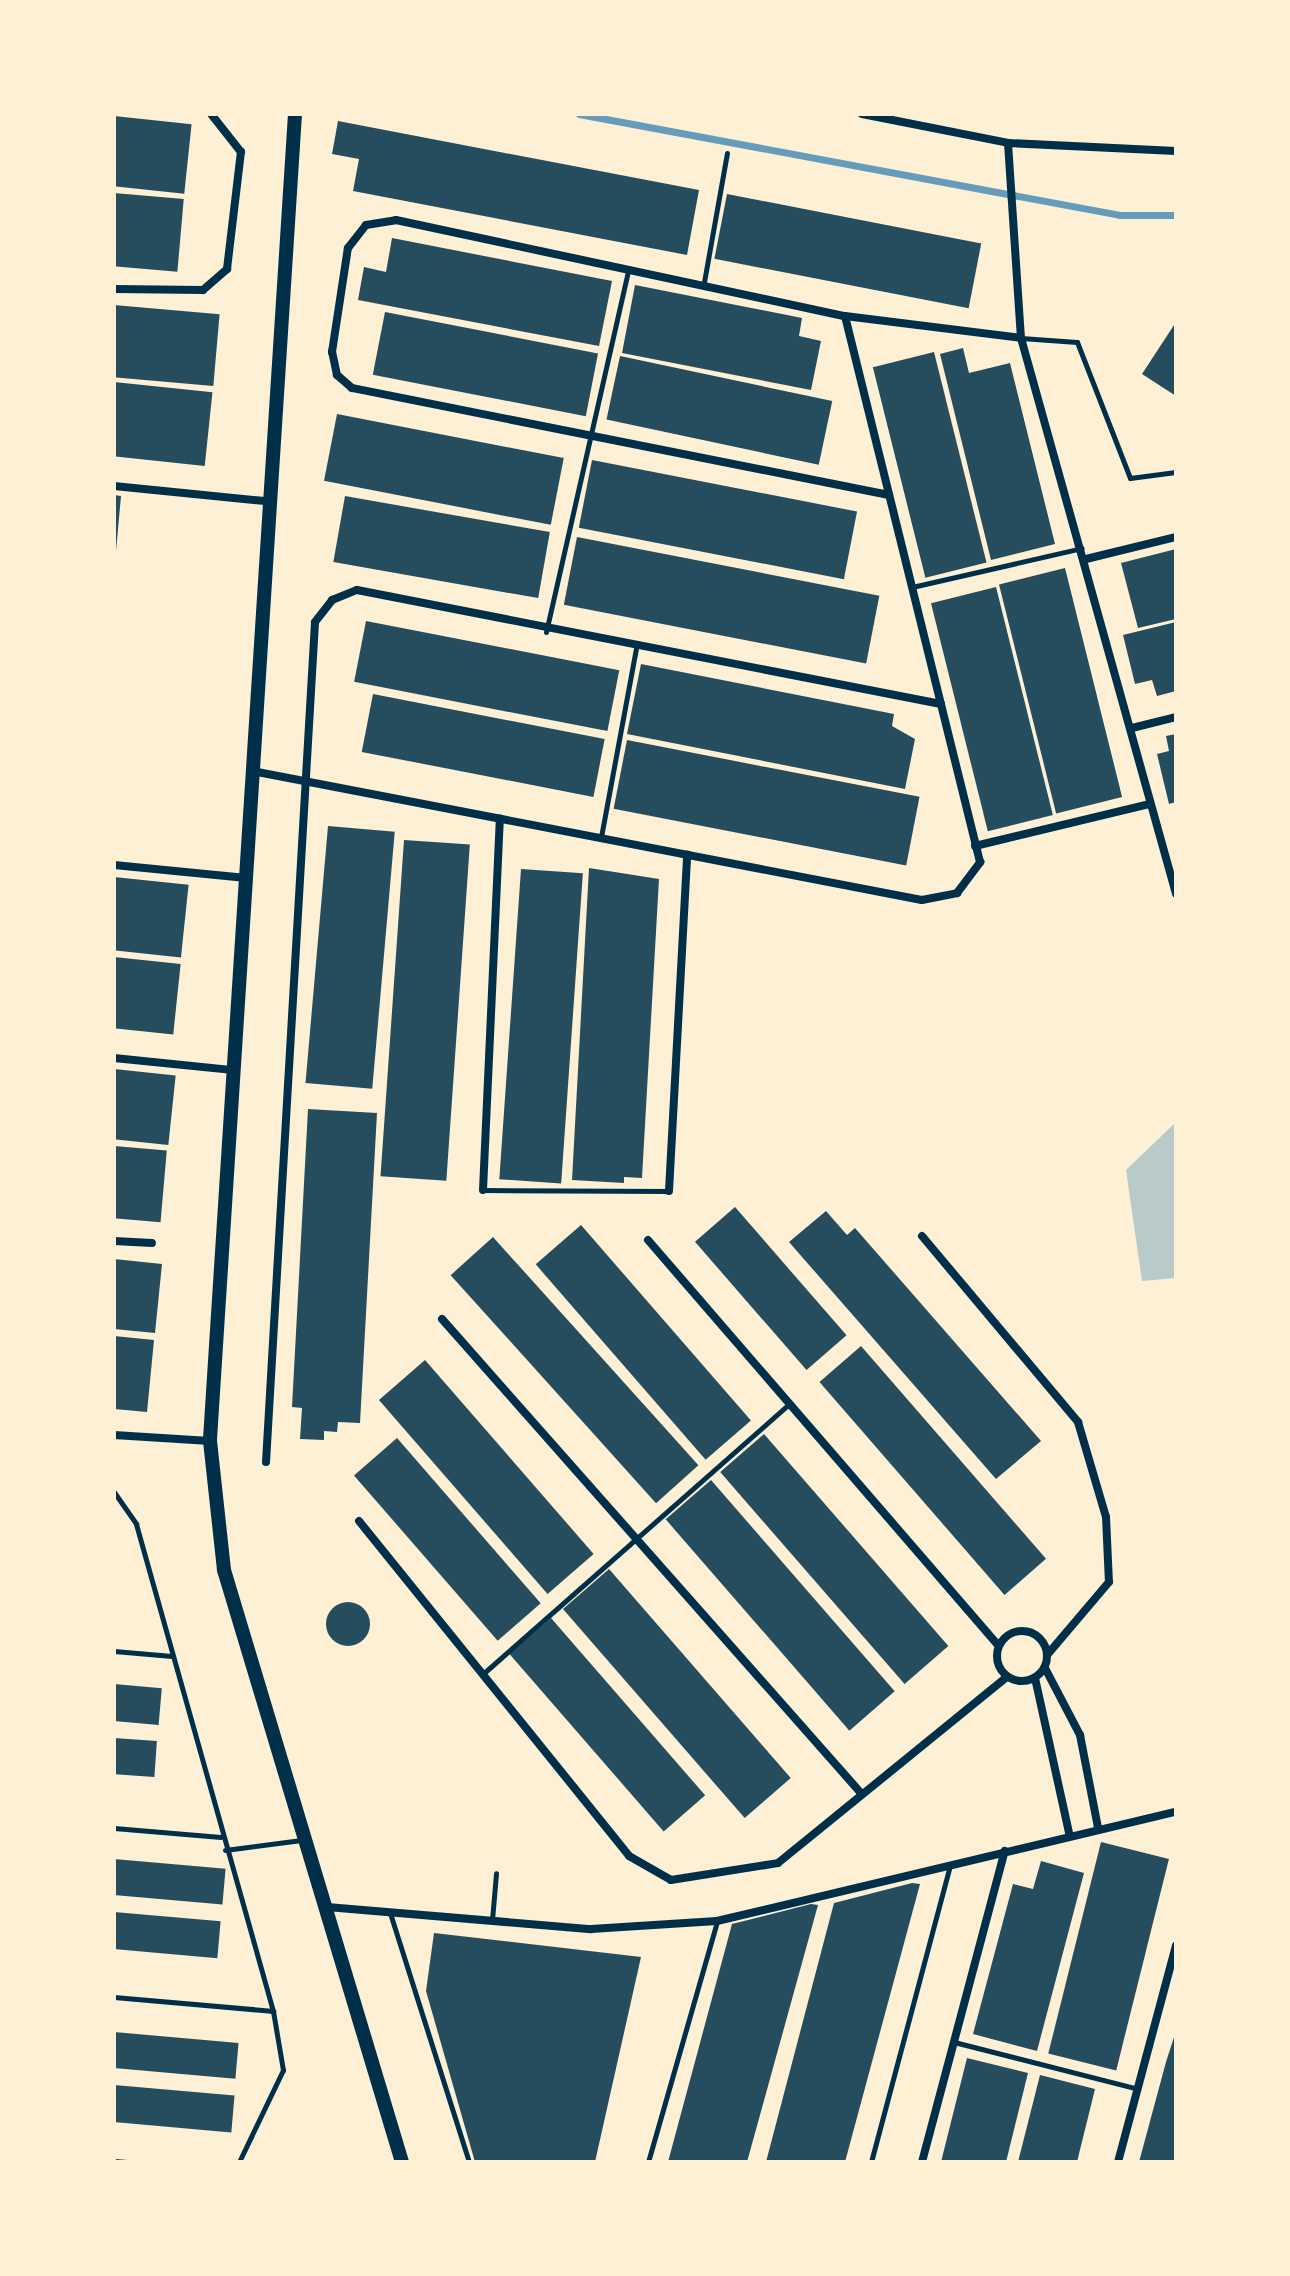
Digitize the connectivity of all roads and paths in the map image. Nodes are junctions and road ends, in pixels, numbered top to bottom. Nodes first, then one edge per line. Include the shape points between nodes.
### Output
1 (211, 114) edge
2 (295, 114) edge
3 (862, 114) edge
4 (1008, 143) junction
5 (1176, 151) edge
6 (727, 153) dead end
7 (628, 268) junction
8 (704, 282) junction
9 (114, 289) edge
10 (845, 316) junction
11 (1021, 338) junction
12 (590, 440) junction
13 (1176, 472) edge
14 (114, 486) edge
15 (889, 495) junction
16 (265, 501) junction
17 (1176, 537) edge
18 (1082, 547) junction
19 (1086, 559) junction
20 (912, 587) junction
21 (546, 632) junction
22 (636, 648) junction
23 (941, 704) junction
24 (1176, 717) edge
25 (1132, 728) junction
26 (252, 771) junction
27 (311, 781) junction
28 (1150, 804) junction
29 (500, 818) junction
30 (601, 837) junction
31 (975, 846) junction
32 (687, 854) junction
33 (114, 865) edge
34 (246, 878) junction
35 (1176, 894) edge
36 (114, 1058) edge
37 (233, 1070) junction
38 (483, 1190) joint
39 (669, 1191) joint
40 (922, 1236) dead end
41 (648, 1240) dead end
42 (114, 1241) edge
43 (152, 1243) dead end
44 (442, 1319) dead end
45 (790, 1404) junction
46 (114, 1435) edge
47 (210, 1441) junction
48 (266, 1462) dead end
49 (114, 1492) edge
50 (359, 1521) dead end
51 (639, 1542) junction
52 (998, 1645) junction
53 (114, 1651) edge
54 (1048, 1654) junction
55 (172, 1656) junction
56 (1045, 1668) junction
57 (485, 1672) junction
58 (1007, 1677) junction
59 (1035, 1678) junction
60 (860, 1792) junction
61 (1176, 1812) edge
62 (114, 1828) edge
63 (1098, 1828) junction
64 (1069, 1833) junction
65 (221, 1837) junction
66 (306, 1839) junction
67 (225, 1850) junction
68 (1005, 1851) junction
69 (950, 1864) junction
70 (496, 1873) dead end
71 (327, 1907) junction
72 (390, 1912) junction
73 (492, 1920) junction
74 (717, 1921) junction
75 (1176, 1946) edge
76 (114, 1997) edge
77 (273, 2011) junction
78 (954, 2042) junction
79 (1138, 2089) junction
80 (114, 2161) edge
81 (127, 2162) edge
82 (239, 2162) edge
83 (402, 2162) edge
84 (469, 2162) edge
85 (648, 2162) edge
86 (871, 2162) edge
87 (922, 2162) edge
88 (1118, 2162) edge

1 - 9 street via 241,152 227,269 203,290
2 - 16 street
3 - 4 street
4 - 5 street
4 - 11 street
6 - 8 lane
7 - 8 street
7 - 12 lane
7 - 12 street via 396,220 366,225 348,248 332,352 337,375 381,397
8 - 10 street
10 - 11 street
10 - 15 street
11 - 13 lane via 1077,342 1130,478
11 - 18 street
12 - 15 street
12 - 21 lane
14 - 16 street
15 - 20 street
16 - 26 street
17 - 19 street
18 - 19 street
18 - 20 lane
19 - 25 street
20 - 23 street
21 - 22 street
21 - 27 street via 357,590 332,600 315,622
22 - 23 street
22 - 30 lane
23 - 31 street
24 - 25 street
25 - 28 street
26 - 27 street
26 - 34 street
27 - 29 street
27 - 48 street
28 - 31 street
28 - 35 street
29 - 30 street
29 - 38 street
30 - 32 street
31 - 32 street via 980,862 957,893 922,900
32 - 39 street
33 - 34 street
34 - 37 street
36 - 37 street
37 - 47 street
38 - 39 lane
40 - 54 street via 1078,1422 1106,1517 1109,1582
41 - 45 street
42 - 43 street
44 - 51 street
45 - 51 lane
45 - 52 street
46 - 47 street
47 - 66 street via 224,1570
49 - 55 lane via 136,1524
50 - 57 street
51 - 57 lane
51 - 60 street
52 - 54 street via 1020,1630 1043,1641
52 - 58 street
53 - 55 lane
54 - 56 street
55 - 65 lane
56 - 59 street
56 - 63 street via 1080,1735
57 - 60 street via 629,1856 671,1880 778,1863
58 - 59 street
58 - 60 street
59 - 64 street
61 - 63 street
62 - 65 lane
63 - 64 street
64 - 68 street
65 - 67 lane
66 - 67 lane
66 - 71 street
67 - 77 lane
68 - 69 street
68 - 78 street
69 - 74 street
69 - 86 lane
70 - 73 lane
71 - 72 street
71 - 83 street
72 - 73 street
72 - 84 lane
73 - 74 street via 591,1929
74 - 85 lane
75 - 79 street
76 - 77 lane
77 - 82 lane via 283,2070
78 - 79 lane
78 - 87 street
79 - 88 street
80 - 81 lane

